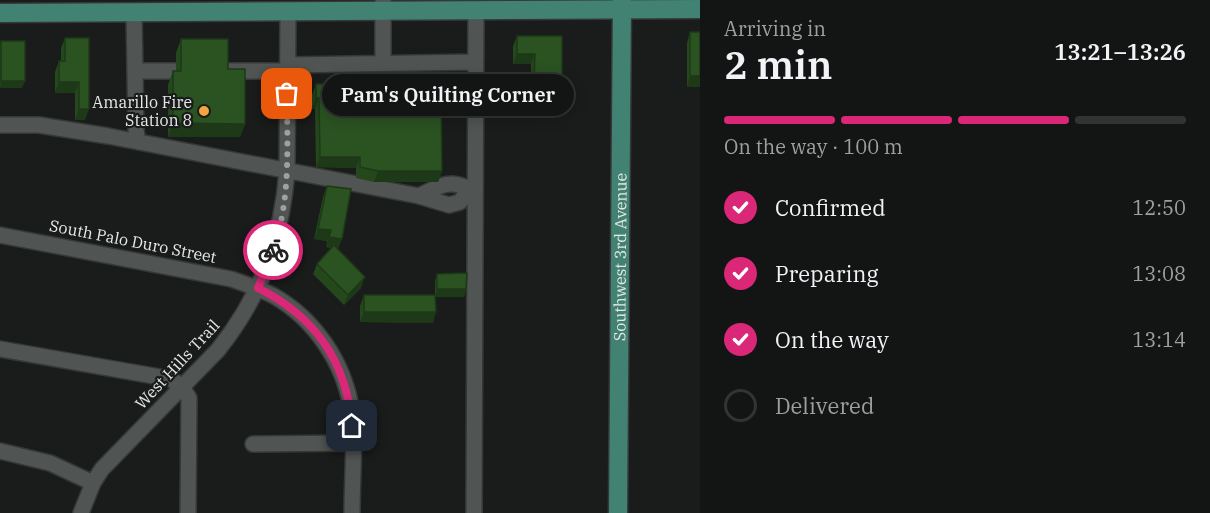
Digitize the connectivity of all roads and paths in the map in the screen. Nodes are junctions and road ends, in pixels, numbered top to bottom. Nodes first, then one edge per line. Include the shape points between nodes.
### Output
1 (383, 5) edge
2 (622, 5) edge
3 (140, 9) edge
4 (700, 9) edge
5 (476, 10) junction
6 (288, 11) junction
7 (0, 14) edge
8 (475, 62) junction
9 (382, 63) junction
10 (288, 68) junction
11 (135, 71) junction
12 (0, 125) edge
13 (138, 142) junction
14 (287, 172) junction
15 (472, 189) junction
16 (419, 196) junction
17 (0, 235) edge
18 (258, 288) junction
19 (0, 349) edge
20 (182, 387) junction
21 (352, 443) junction
22 (254, 444) dead end
23 (0, 451) edge
24 (93, 483) junction
25 (81, 513) edge
26 (188, 513) edge
27 (352, 513) edge
28 (474, 513) edge
29 (618, 513) edge

1 - 5 main road
1 - 6 main road
1 - 9 street
2 - 4 main road
2 - 5 main road
2 - 29 main road, Southwest 3rd Avenue
3 - 6 main road
3 - 7 main road
3 - 11 street
5 - 8 street
6 - 10 street, West Hills Trail
8 - 9 street
8 - 15 street
9 - 10 street
10 - 11 street
10 - 14 street, West Hills Trail
11 - 13 street
12 - 13 street via 39,125
13 - 14 street
14 - 16 street
14 - 18 street, West Hills Trail via 282,218
15 - 16 street via 458,183 442,185
15 - 16 street via 460,202 449,205
15 - 28 street
17 - 18 street, South Palo Duro Street via 220,276
18 - 20 street, West Hills Trail via 234,330
18 - 21 street, South Palo Duro Street via 287,304 324,342 348,391
19 - 20 street via 171,379
20 - 24 street, West Hills Trail via 113,456
20 - 26 street via 189,398
21 - 22 street
21 - 27 street, South Palo Duro Street
23 - 24 street via 50,463
24 - 25 street, West Hills Trail

